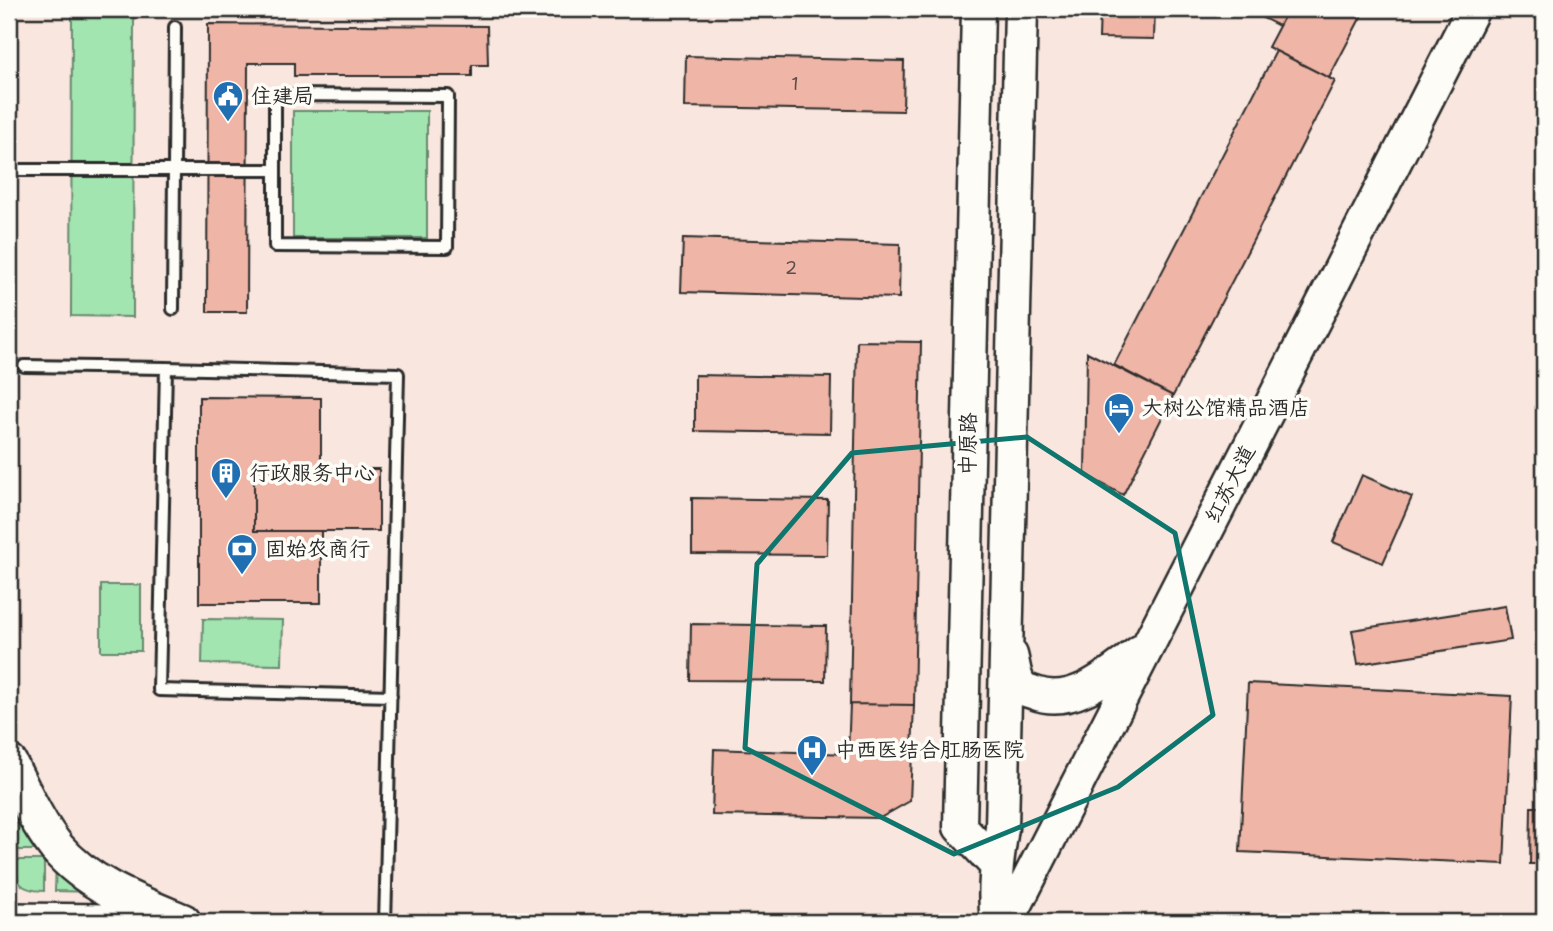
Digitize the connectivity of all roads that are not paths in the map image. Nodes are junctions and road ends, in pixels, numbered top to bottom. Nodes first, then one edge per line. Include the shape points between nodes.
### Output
1 (978, 9) edge
2 (1021, 9) edge
3 (1473, 9) edge
4 (175, 26) dead end
5 (9, 170) edge
6 (174, 170) junction
7 (275, 170) junction
8 (173, 309) dead end
9 (24, 366) dead end
10 (166, 368) junction
11 (1007, 637) junction
12 (1148, 646) junction
13 (391, 696) junction
14 (9, 763) edge
15 (996, 865) junction
16 (9, 921) edge
17 (112, 922) edge
18 (183, 922) edge
19 (385, 922) edge
20 (997, 922) edge
21 (1007, 922) edge

1 - 15 main road, 中原路 via 960,827
2 - 11 main road, 中原路
3 - 12 main road, 红苏大道
4 - 6 lane
5 - 6 lane
6 - 7 lane
6 - 8 lane
7 - 7 lane via 275,95 448,96 447,247 275,246
9 - 10 lane
10 - 13 lane via 159,690
10 - 13 lane via 398,374
11 - 12 main road via 1022,689 1040,696 1086,690
11 - 15 main road, 中原路 via 1002,828
12 - 21 main road, 红苏大道
13 - 19 lane
14 - 18 main road via 41,824 75,865 125,896
15 - 20 main road, 中原路
16 - 17 main road

